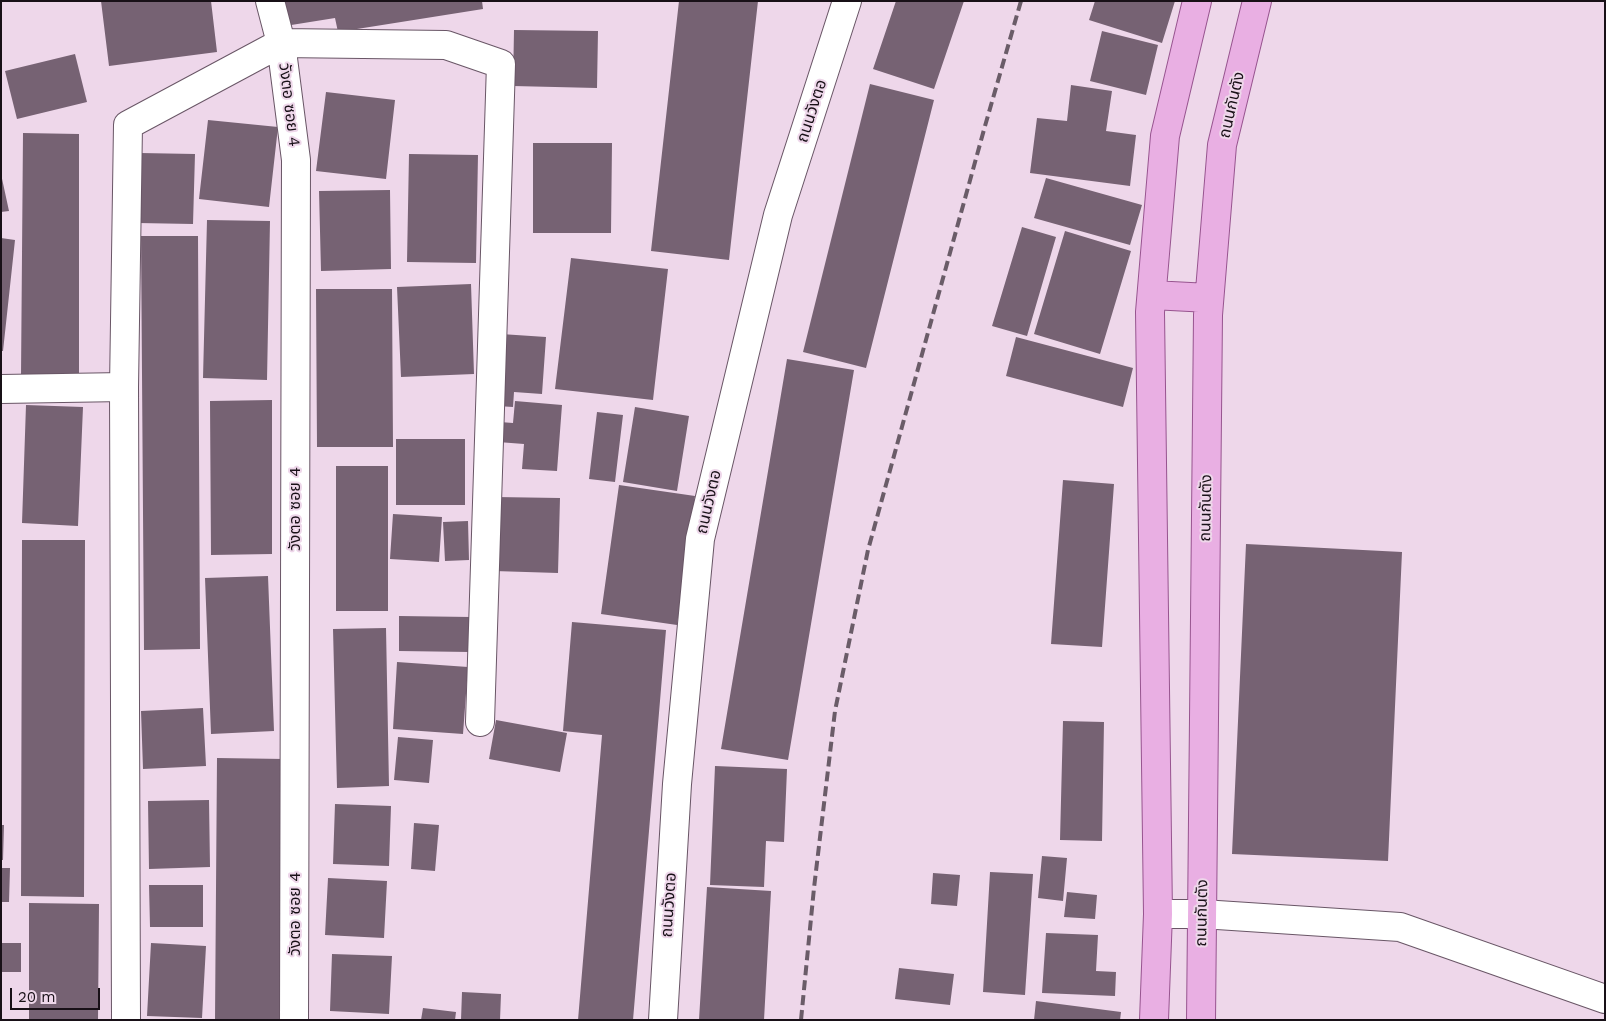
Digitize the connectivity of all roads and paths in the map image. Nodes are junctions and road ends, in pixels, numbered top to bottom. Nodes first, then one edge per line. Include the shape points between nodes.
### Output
1 (270, 1) edge
2 (847, 1) edge
3 (1197, 1) edge
4 (1257, 1) edge
5 (281, 42) junction
6 (1152, 295) junction
7 (1210, 298) junction
8 (124, 387) junction
9 (1, 389) edge
10 (480, 722) dead end
11 (1158, 914) junction
12 (1202, 914) junction
13 (1605, 999) edge
14 (126, 1020) edge
15 (294, 1020) edge
16 (663, 1020) edge
17 (1154, 1020) edge
18 (1201, 1020) edge

1 - 5 street, วังตอ ซอย 4
2 - 16 street, ถนนวังตอ via 778,214 700,539 677,784
3 - 6 main road via 1165,136
4 - 7 main road, ถนนกันตัง via 1222,145
5 - 8 street via 128,125
5 - 10 street via 446,45 501,64
5 - 15 street, วังตอ ซอย 4 via 296,160
6 - 7 main road
6 - 11 main road
7 - 12 main road, ถนนกันตัง
8 - 9 street
8 - 14 street
11 - 12 street
11 - 17 main road
12 - 13 street via 1400,927
12 - 18 main road, ถนนกันตัง

